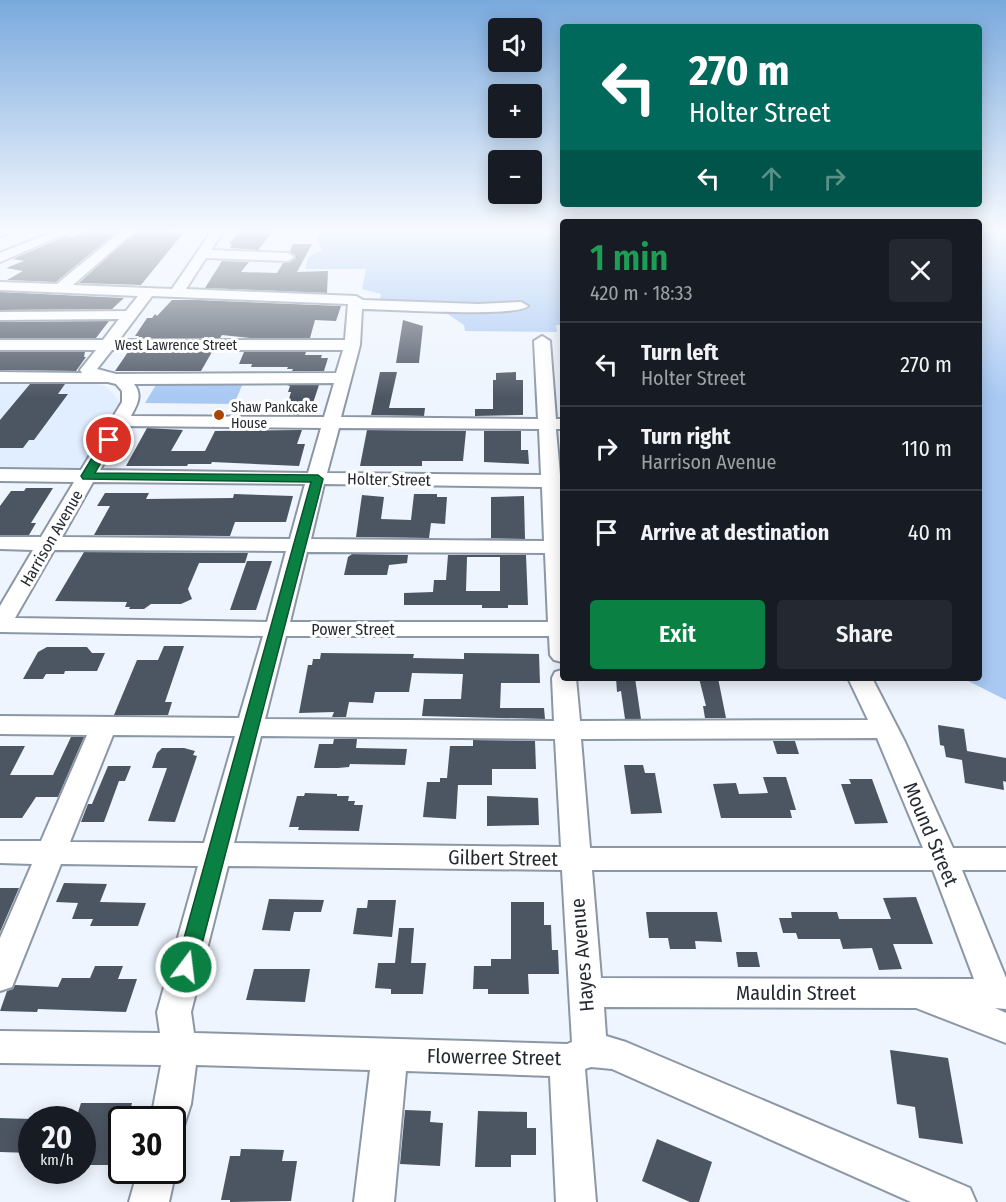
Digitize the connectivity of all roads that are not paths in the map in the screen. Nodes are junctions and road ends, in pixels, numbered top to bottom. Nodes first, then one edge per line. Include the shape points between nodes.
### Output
1 (22, 286) edge
2 (181, 286) edge
3 (61, 288) joint
4 (148, 292) junction
5 (176, 293) junction
6 (355, 302) junction
7 (521, 306) dead end
8 (0, 315) edge
9 (130, 315) junction
10 (542, 341) dead end
11 (0, 345) edge
12 (106, 345) junction
13 (352, 345) junction
14 (0, 377) edge
15 (344, 378) junction
16 (115, 379) junction
17 (119, 421) junction
18 (332, 423) junction
19 (555, 424) edge
20 (0, 476) edge
21 (87, 476) junction
22 (318, 479) junction
23 (557, 481) edge
24 (0, 543) edge
25 (47, 544) junction
26 (300, 546) junction
27 (555, 547) junction
28 (560, 606) edge
29 (0, 625) edge
30 (277, 629) junction
31 (560, 629) edge
32 (564, 681) edge
33 (861, 681) edge
34 (0, 725) edge
35 (103, 727) junction
36 (250, 728) junction
37 (885, 729) junction
38 (567, 730) junction
39 (0, 852) edge
40 (51, 853) junction
41 (216, 855) junction
42 (575, 859) junction
43 (943, 859) junction
44 (1006, 859) edge
45 (0, 977) edge
46 (586, 992) junction
47 (912, 994) junction
48 (1001, 994) edge
49 (1006, 1028) edge
50 (180, 1049) junction
51 (1, 1051) edge
52 (390, 1054) junction
53 (578, 1056) junction
54 (172, 1106) edge
55 (154, 1184) edge
56 (149, 1202) edge
57 (374, 1202) edge
58 (576, 1202) edge
59 (956, 1202) edge

1 - 3 street
2 - 5 street
3 - 4 street
4 - 5 street
4 - 9 street
5 - 6 street
6 - 7 street via 478,308
6 - 13 street
8 - 9 street
9 - 12 street
10 - 19 street
11 - 12 street, West Lawrence Street
12 - 13 street, West Lawrence Street
12 - 16 street via 88,370
13 - 15 street
14 - 16 street
15 - 16 street
15 - 18 street
16 - 17 street, Harrison Avenue via 126,384 131,396
17 - 18 street
17 - 21 street, Harrison Avenue
18 - 19 street
18 - 22 street
19 - 23 street
20 - 21 street, Holter Street
21 - 22 street, Holter Street
21 - 25 street, Harrison Avenue
22 - 23 street, Holter Street
22 - 26 street
23 - 27 street
24 - 25 street
25 - 26 street
25 - 29 street, Harrison Avenue
26 - 27 street
26 - 30 street
27 - 28 street
29 - 30 street, Power Street
30 - 31 street, Power Street
30 - 36 street
32 - 38 street, Hayes Avenue
33 - 37 street, Mound Street
34 - 35 street
35 - 36 street
35 - 40 street
36 - 38 street
36 - 41 street
37 - 38 street
37 - 43 street, Mound Street
38 - 42 street, Hayes Avenue
39 - 40 street, Gilbert Street
40 - 41 street, Gilbert Street
40 - 45 street
41 - 42 street, Gilbert Street
41 - 50 street via 174,1012
42 - 43 street, Gilbert Street
42 - 46 street, Hayes Avenue
43 - 44 street, Gilbert Street
43 - 48 street, Mound Street
46 - 47 street, Mauldin Street
46 - 53 street, Hayes Avenue
47 - 48 street, Mauldin Street
47 - 49 street
50 - 51 street, Flowerree Street
50 - 52 street, Flowerree Street
50 - 54 street via 179,1079
52 - 53 street, Flowerree Street
52 - 57 street
53 - 58 street, Hayes Avenue
53 - 59 street, Flowerree Street via 614,1053
55 - 56 street

